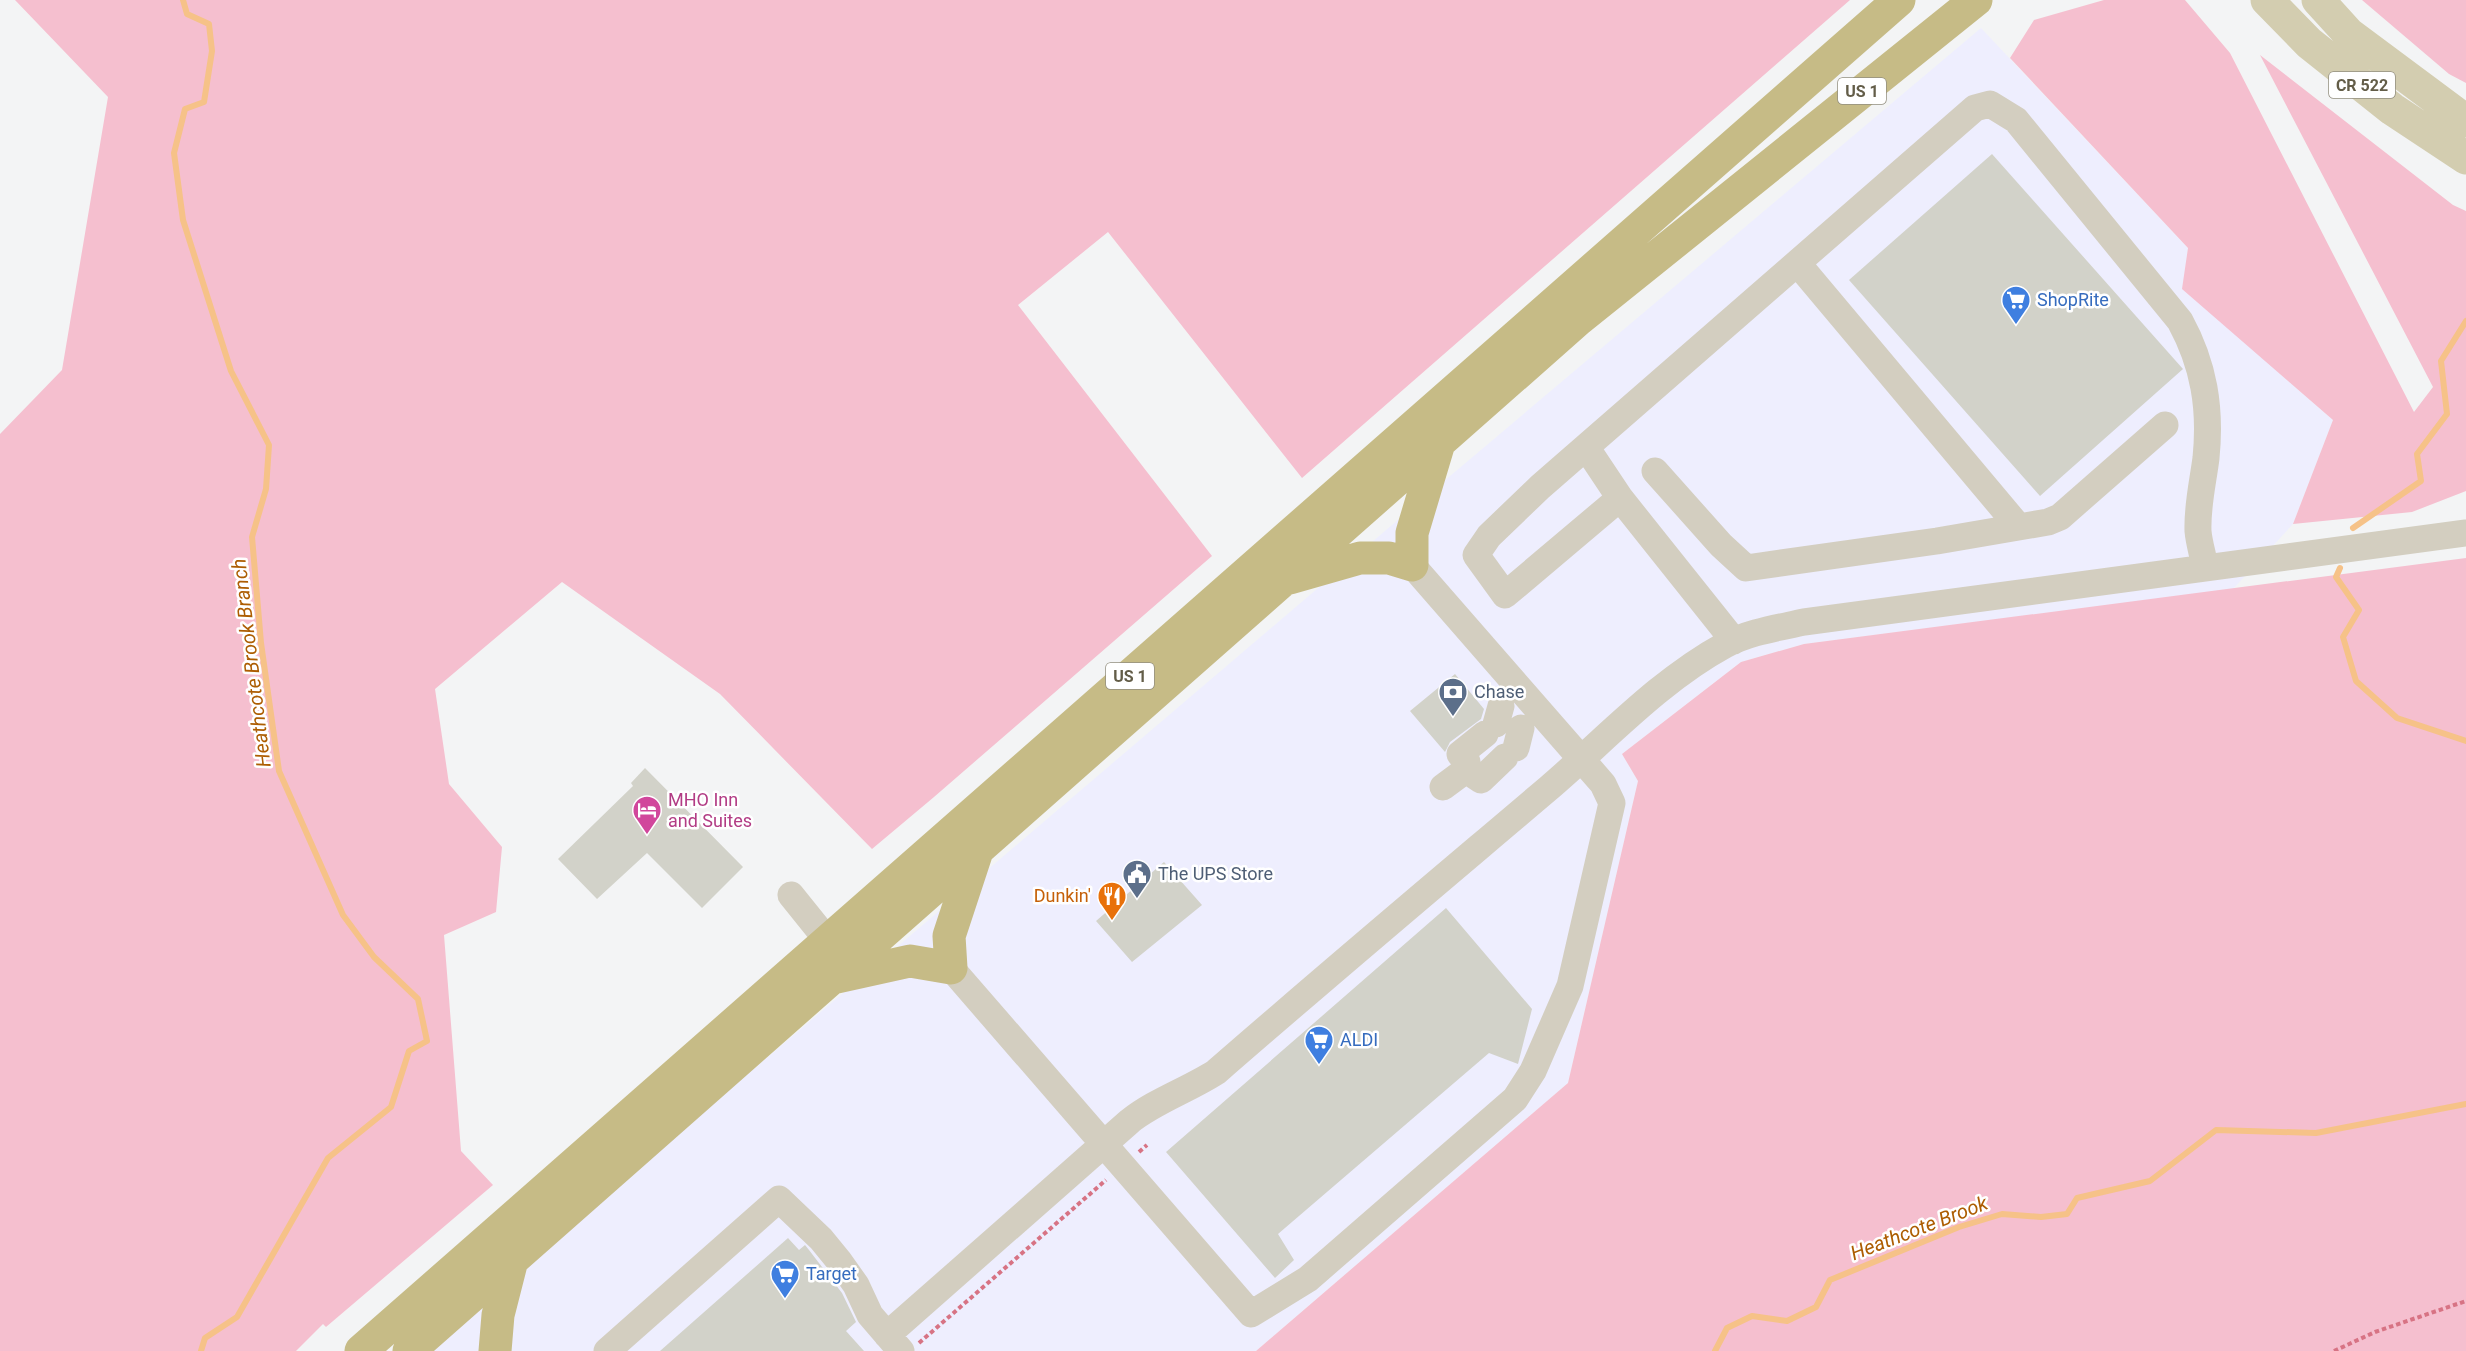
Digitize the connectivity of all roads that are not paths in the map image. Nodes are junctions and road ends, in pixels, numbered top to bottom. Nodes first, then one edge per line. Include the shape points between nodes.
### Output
1 (1899, 0) edge
2 (1976, 0) edge
3 (2267, 0) edge
4 (2318, 0) edge
5 (2466, 121) edge
6 (2466, 158) edge
7 (1798, 264) junction
8 (2164, 424) dead end
9 (1440, 442) junction
10 (1586, 447) junction
11 (1655, 471) dead end
12 (1620, 498) junction
13 (2018, 526) junction
14 (2466, 533) edge
15 (1412, 565) junction
16 (2205, 567) junction
17 (1283, 580) junction
18 (1734, 641) junction
19 (1504, 733) dead end
20 (1581, 760) junction
21 (1443, 787) dead end
22 (978, 849) junction
23 (791, 895) dead end
24 (828, 941) junction
25 (951, 968) junction
26 (831, 979) junction
27 (1104, 1146) junction
28 (512, 1260) junction
29 (902, 1343) edge
30 (361, 1351) edge
31 (409, 1351) edge
32 (495, 1351) edge
33 (607, 1351) edge

1 - 24 highway, US 1
2 - 9 highway, US 1 via 1578,320
3 - 6 main road, CR 522 via 2309,43 2391,109
4 - 5 main road, CR 522 via 2349,34
7 - 10 lane
7 - 13 lane
7 - 16 lane via 1975,108 1990,104 2016,120 2180,321 2193,345 2204,379 2207,414 2198,525
8 - 13 lane via 2060,517
9 - 15 highway via 1412,533
9 - 17 highway, US 1
10 - 12 lane
10 - 12 lane via 1489,536 1476,555 1505,596
11 - 13 lane via 1746,568
12 - 18 lane
14 - 16 lane
15 - 17 highway via 1389,558 1360,558
15 - 20 lane
16 - 18 lane via 1803,622
17 - 22 highway, US 1
18 - 20 lane via 1664,686
19 - 21 lane via 1481,780 1469,769
20 - 27 lane via 1216,1072 1146,1108
20 - 27 lane via 1603,784 1612,803 1570,986 1533,1071 1515,1098 1308,1279 1251,1314
22 - 25 highway via 949,936
22 - 26 highway, US 1
23 - 24 lane
24 - 30 highway, US 1
25 - 26 highway via 910,961
25 - 27 lane
26 - 28 highway, US 1
27 - 29 lane
28 - 31 highway, US 1
28 - 32 highway via 498,1316
29 - 33 lane via 870,1315 839,1261 779,1199

